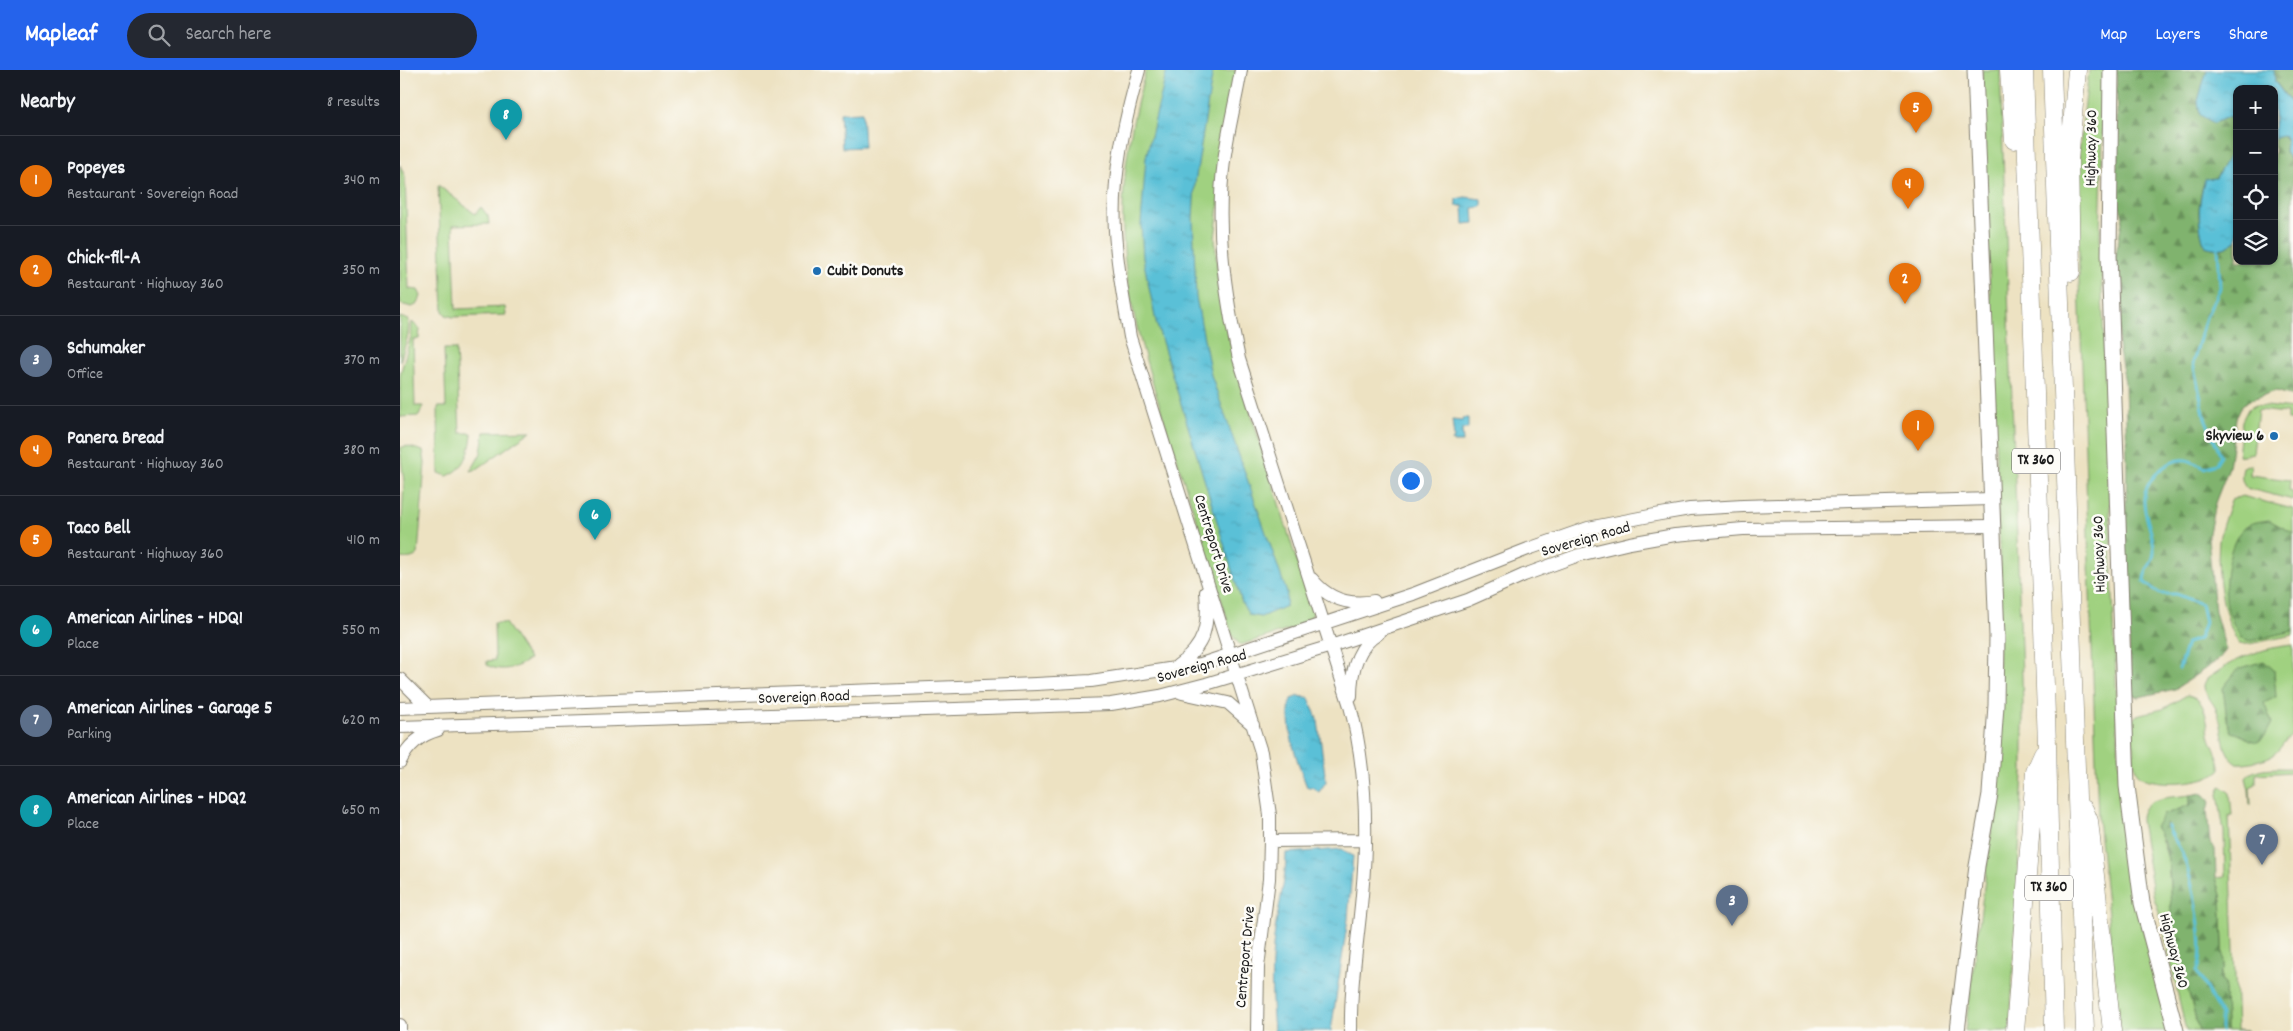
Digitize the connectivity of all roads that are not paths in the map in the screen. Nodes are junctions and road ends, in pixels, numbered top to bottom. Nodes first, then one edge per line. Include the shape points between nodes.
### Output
1 (1139, 70) edge
2 (1241, 70) edge
3 (1975, 70) edge
4 (2009, 70) edge
5 (2024, 70) edge
6 (2052, 70) edge
7 (2077, 70) edge
8 (2111, 70) edge
9 (2026, 177) junction
10 (2060, 292) junction
11 (1991, 499) junction
12 (1992, 526) junction
13 (1515, 554) junction
14 (1204, 572) junction
15 (1308, 575) junction
16 (1524, 575) junction
17 (1413, 594) junction
18 (1324, 625) junction
19 (1390, 626) junction
20 (1331, 646) junction
21 (1232, 655) junction
22 (1172, 669) junction
23 (1238, 674) junction
24 (400, 679) edge
25 (1177, 692) junction
26 (1350, 706) junction
27 (428, 707) junction
28 (400, 708) edge
29 (478, 725) junction
30 (400, 727) edge
31 (1254, 727) junction
32 (2047, 745) junction
33 (400, 762) edge
34 (2076, 793) junction
35 (1365, 840) junction
36 (1270, 841) junction
37 (400, 1025) edge
38 (400, 1031) edge
39 (1257, 1031) edge
40 (1351, 1031) edge
41 (1957, 1031) edge
42 (2015, 1031) edge
43 (2054, 1031) edge
44 (2085, 1031) edge
45 (2112, 1031) edge
46 (2176, 1031) edge

1 - 14 street, Centreport Drive via 1117,174 1115,230 1121,285 1130,337
2 - 15 street via 1224,161 1221,260 1239,359
3 - 11 main road
4 - 9 highway via 2015,164
5 - 9 highway, TX 360
6 - 10 highway, TX 360
7 - 10 highway via 2069,160 2071,275
8 - 46 main road, Highway 360 via 2109,254 2127,786 2142,903
9 - 32 highway, TX 360
10 - 34 highway, TX 360
11 - 12 main road
11 - 13 street, Sovereign Road via 1690,509 1588,528
12 - 16 street, Sovereign Road via 1743,529 1675,535 1579,555
12 - 41 main road via 1997,636 1995,725 1990,794 1977,866
13 - 16 street
13 - 17 street, Sovereign Road
14 - 21 street, Centreport Drive
14 - 22 street via 1208,619 1203,636 1189,658
15 - 17 street via 1319,588 1345,602 1360,604
15 - 18 street
16 - 19 street, Sovereign Road via 1468,600
17 - 18 street, Sovereign Road
18 - 20 street
18 - 21 street, Sovereign Road
19 - 20 street, Sovereign Road
19 - 26 street via 1373,637 1355,662
20 - 23 street, Sovereign Road
20 - 26 street
21 - 22 street, Sovereign Road
21 - 23 street, Centreport Drive
22 - 27 street, Sovereign Road via 1073,682
23 - 25 street, Sovereign Road
23 - 31 street, Centreport Drive
24 - 27 street
25 - 29 street, Sovereign Road via 1111,704
25 - 31 street via 1228,703
26 - 35 street via 1362,760
27 - 28 street, Sovereign Road
29 - 30 street, Sovereign Road
29 - 33 street via 426,734 412,743
31 - 36 street, Centreport Drive via 1262,752 1267,787
32 - 42 highway via 2035,772
32 - 43 highway, TX 360
34 - 44 highway, TX 360
34 - 45 highway via 2089,820
35 - 36 street
35 - 40 street via 1350,1002
36 - 39 street, Centreport Drive via 1269,879 1258,966
37 - 38 street

